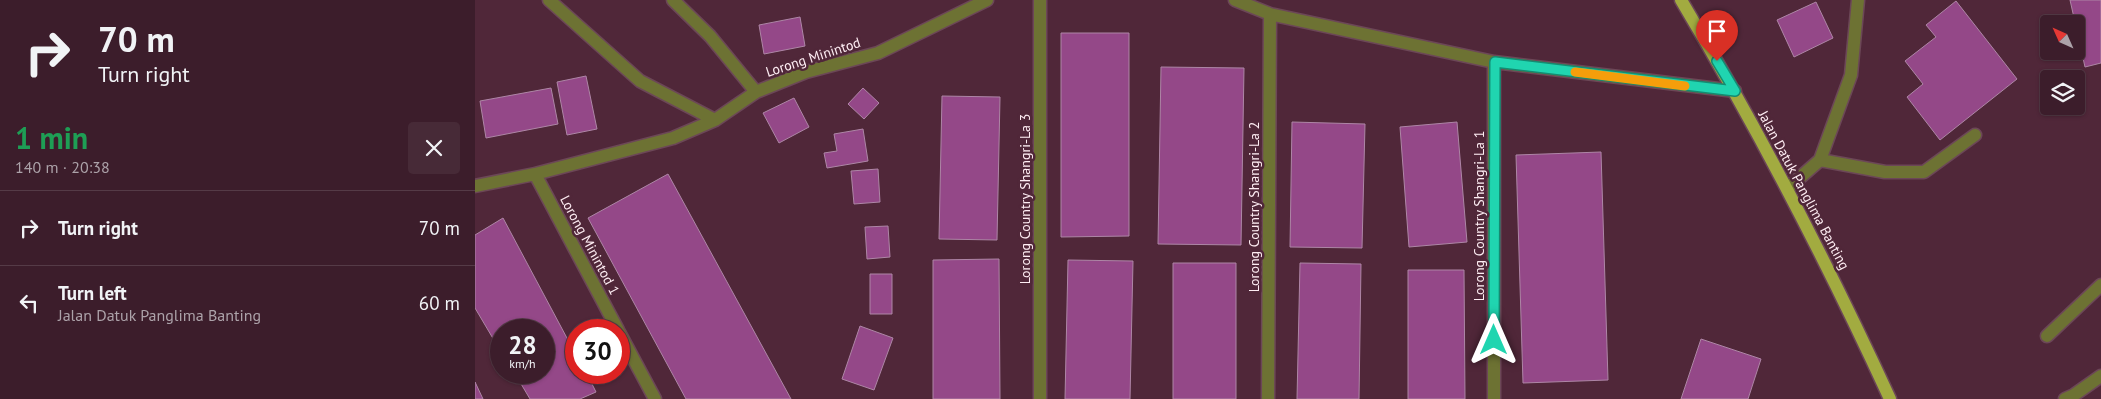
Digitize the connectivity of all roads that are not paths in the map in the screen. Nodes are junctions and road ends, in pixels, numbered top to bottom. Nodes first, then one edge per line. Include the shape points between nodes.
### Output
1 (549, 0) edge
2 (673, 0) edge
3 (987, 0) edge
4 (1040, 0) edge
5 (1235, 0) edge
6 (1681, 0) edge
7 (1858, 0) edge
8 (1270, 14) junction
9 (1495, 62) junction
10 (1735, 91) junction
11 (757, 92) junction
12 (715, 120) junction
13 (1975, 135) dead end
14 (1820, 160) junction
15 (535, 174) junction
16 (475, 186) edge
17 (1788, 188) junction
18 (2101, 285) edge
19 (612, 319) edge
20 (2047, 336) dead end
21 (630, 353) edge
22 (2101, 376) edge
23 (2072, 398) edge
24 (655, 399) edge
25 (1040, 399) edge
26 (1268, 399) edge
27 (1494, 399) edge
28 (1890, 399) edge

1 - 12 street via 640,81
2 - 11 street via 710,36
3 - 11 street, Lorong Minintod via 878,53 806,72
4 - 25 street, Lorong Country Shangri-La 3
5 - 8 street
6 - 10 main road, Jalan Datuk Panglima Banting
7 - 14 street via 1851,75
8 - 9 street
8 - 26 street, Lorong Country Shangri-La 2
9 - 10 street
9 - 27 street, Lorong Country Shangri-La 1
10 - 17 main road, Jalan Datuk Panglima Banting
11 - 12 street, Lorong Minintod
12 - 15 street, Lorong Minintod via 673,138
13 - 14 street via 1924,172 1885,172
14 - 17 street
15 - 16 street, Lorong Minintod
15 - 19 street, Lorong Minintod 1
17 - 28 main road, Jalan Datuk Panglima Banting
18 - 20 street
21 - 24 street, Lorong Minintod 1
22 - 23 street

